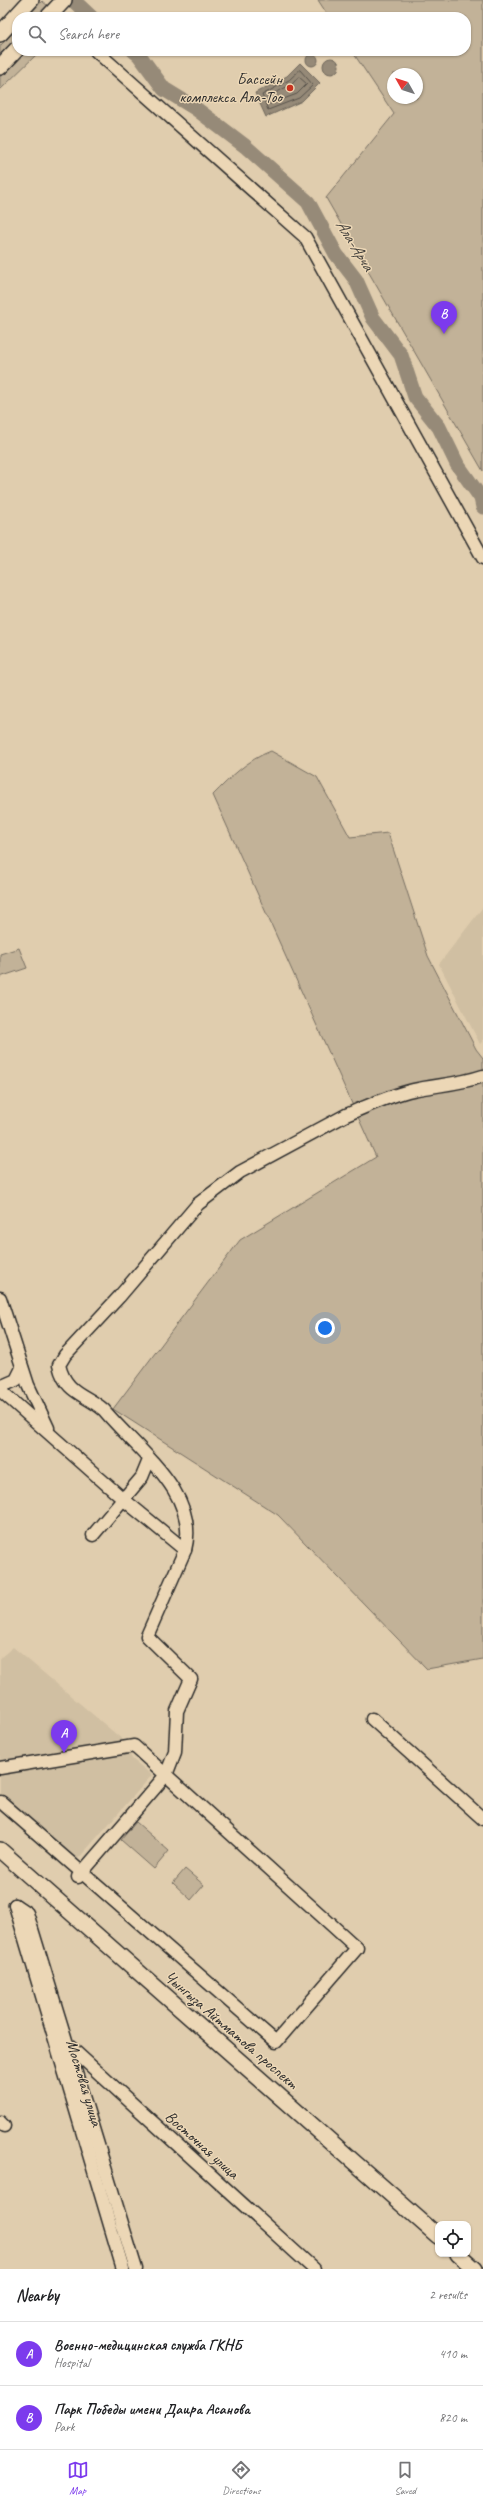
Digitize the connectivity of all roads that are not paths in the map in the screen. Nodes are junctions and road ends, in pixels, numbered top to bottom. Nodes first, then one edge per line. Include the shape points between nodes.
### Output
1 (31, 0) edge
2 (64, 0) edge
3 (20, 12) edge
4 (52, 12) edge
5 (12, 21) edge
6 (0, 34) edge
7 (12, 54) edge
8 (102, 56) edge
9 (0, 67) edge
10 (483, 558) edge
11 (483, 1076) edge
12 (0, 1298) edge
13 (22, 1368) junction
14 (0, 1388) edge
15 (54, 1438) junction
16 (149, 1460) junction
17 (123, 1499) junction
18 (93, 1535) dead end
19 (185, 1550) junction
20 (372, 1719) dead end
21 (0, 1768) edge
22 (166, 1775) junction
23 (1, 1802) dead end
24 (483, 1818) edge
25 (0, 1850) edge
26 (80, 1874) junction
27 (68, 2045) junction
28 (435, 2233) edge
29 (461, 2257) edge
30 (123, 2269) edge
31 (136, 2269) edge
32 (314, 2269) edge
33 (475, 2269) edge

1 - 3 main road
2 - 4 main road
5 - 6 main road
7 - 9 main road
8 - 10 street via 305,237
11 - 16 street via 467,1082 412,1090 362,1108 240,1172 198,1204 66,1355 59,1365 68,1387 104,1410
12 - 13 street
13 - 14 street via 16,1380
13 - 15 street via 33,1400
14 - 15 street
15 - 17 street
16 - 17 street via 142,1477
16 - 19 street via 175,1488 181,1500 189,1535
17 - 18 street
17 - 19 street
19 - 22 street via 147,1636 191,1679 178,1711 175,1752
20 - 24 street
21 - 22 street via 134,1746
22 - 26 street
22 - 26 street via 357,1948 291,2025 276,2042
23 - 26 street
25 - 28 main road, Чынгыза Айтматова проспект
27 - 30 street, Мостовая улица via 27,1913 19,1908
27 - 31 street
27 - 32 street, Восточная улица
29 - 33 main road

